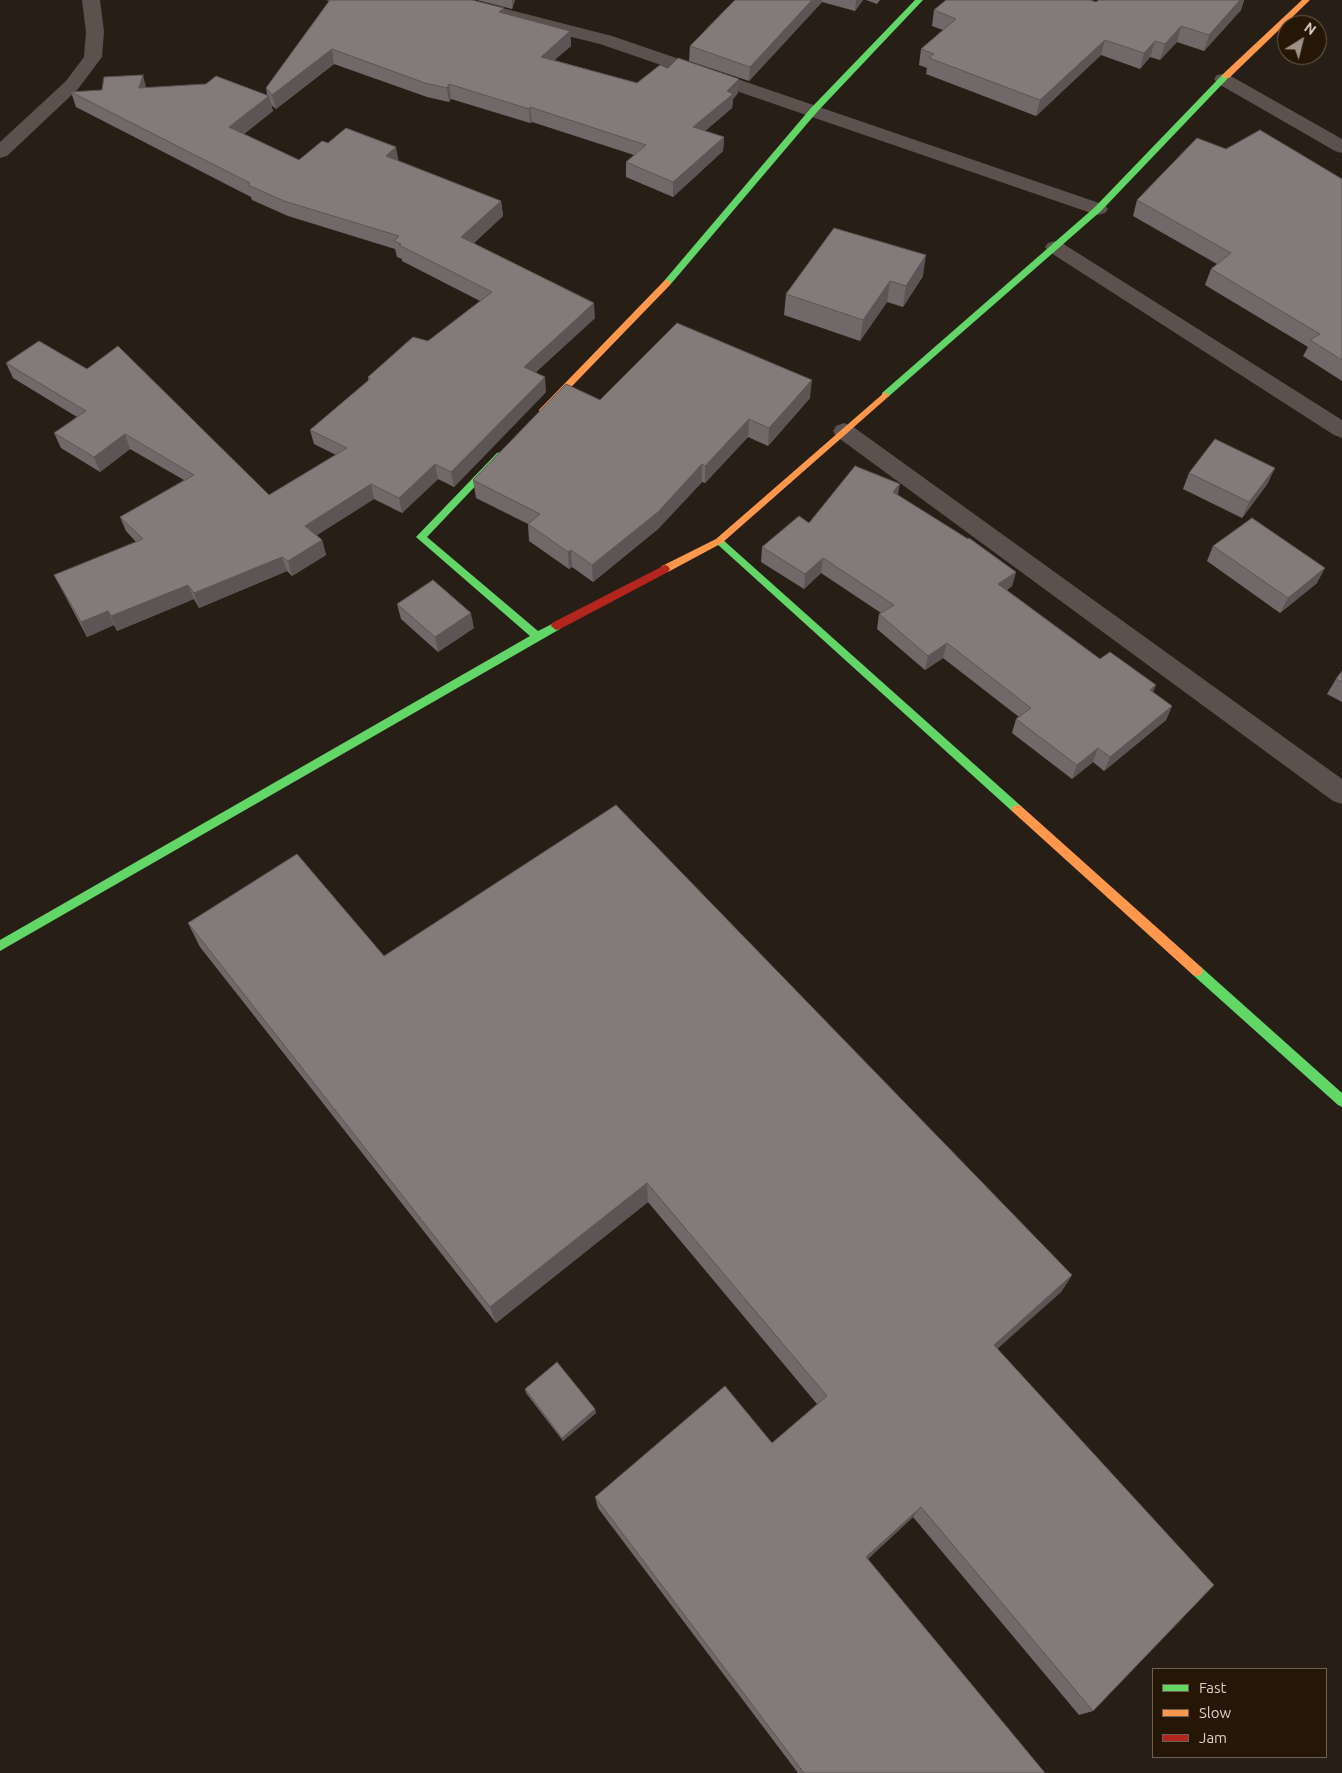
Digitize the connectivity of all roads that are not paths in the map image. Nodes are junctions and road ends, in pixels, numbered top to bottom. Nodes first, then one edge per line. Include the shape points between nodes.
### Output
1 (91, 0) edge
2 (455, 0) edge
3 (919, 0) edge
4 (1306, 0) edge
5 (1223, 79) junction
6 (814, 110) junction
7 (1342, 147) edge
8 (0, 152) edge
9 (1098, 209) junction
10 (1055, 246) junction
11 (536, 418) edge
12 (1342, 430) edge
13 (844, 431) junction
14 (509, 446) edge
15 (718, 541) junction
16 (537, 636) junction
17 (1342, 793) edge
18 (0, 946) edge
19 (1342, 1101) edge

1 - 8 street via 96,32 93,57 72,85
2 - 6 street via 606,40
3 - 6 street
4 - 5 street
5 - 7 street
5 - 9 street
6 - 9 street
6 - 11 street via 665,286
9 - 10 street
10 - 12 street
10 - 13 street
13 - 15 street
13 - 17 street
14 - 16 street via 421,537
15 - 16 street
15 - 19 street
16 - 18 street

